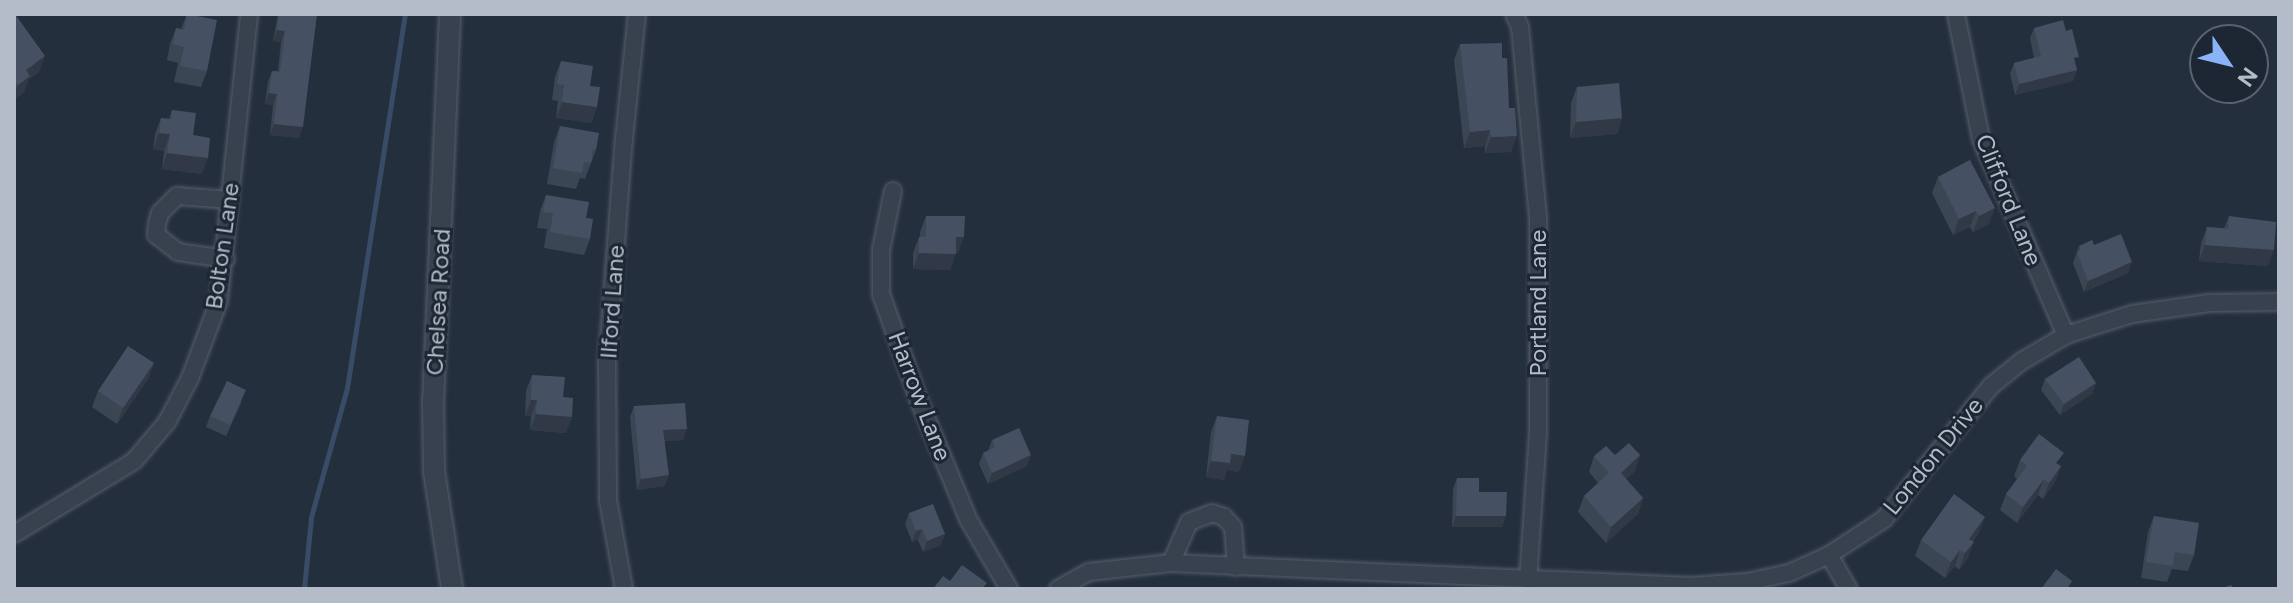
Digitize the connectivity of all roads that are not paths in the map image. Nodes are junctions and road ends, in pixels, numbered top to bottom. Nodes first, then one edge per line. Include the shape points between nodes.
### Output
1 (249, 14) edge
2 (450, 14) edge
3 (637, 14) edge
4 (1956, 14) edge
5 (1521, 18) edge
6 (893, 191) dead end
7 (230, 200) junction
8 (226, 259) junction
9 (2279, 302) edge
10 (2066, 335) junction
11 (14, 534) edge
12 (1829, 555) junction
13 (1171, 563) junction
14 (1236, 567) junction
15 (1528, 581) junction
16 (452, 589) edge
17 (624, 589) edge
18 (1009, 589) edge
19 (1058, 589) edge
20 (1849, 589) edge

1 - 7 street, Bolton Lane
2 - 16 street, Chelsea Road via 433,400 434,471
3 - 17 street, Ilford Lane via 607,363 608,500
4 - 10 street, Clifford Lane via 1981,139
5 - 15 street, Portland Lane via 1538,218 1540,332
6 - 18 street, Harrow Lane via 881,250 881,294 968,519
7 - 8 street, Bolton Lane
7 - 8 street via 177,196 160,213 156,235 178,252
8 - 11 street, Bolton Lane via 219,301 167,422 134,461
9 - 10 street, London Drive via 2209,303 2132,314
10 - 12 street, London Drive via 1991,386 1884,519
12 - 15 street, London Drive via 1789,573 1747,582 1691,586
12 - 20 street
13 - 14 street, London Drive
13 - 14 street via 1189,522 1212,513 1233,527
13 - 19 street, London Drive via 1089,572
14 - 15 street, London Drive

